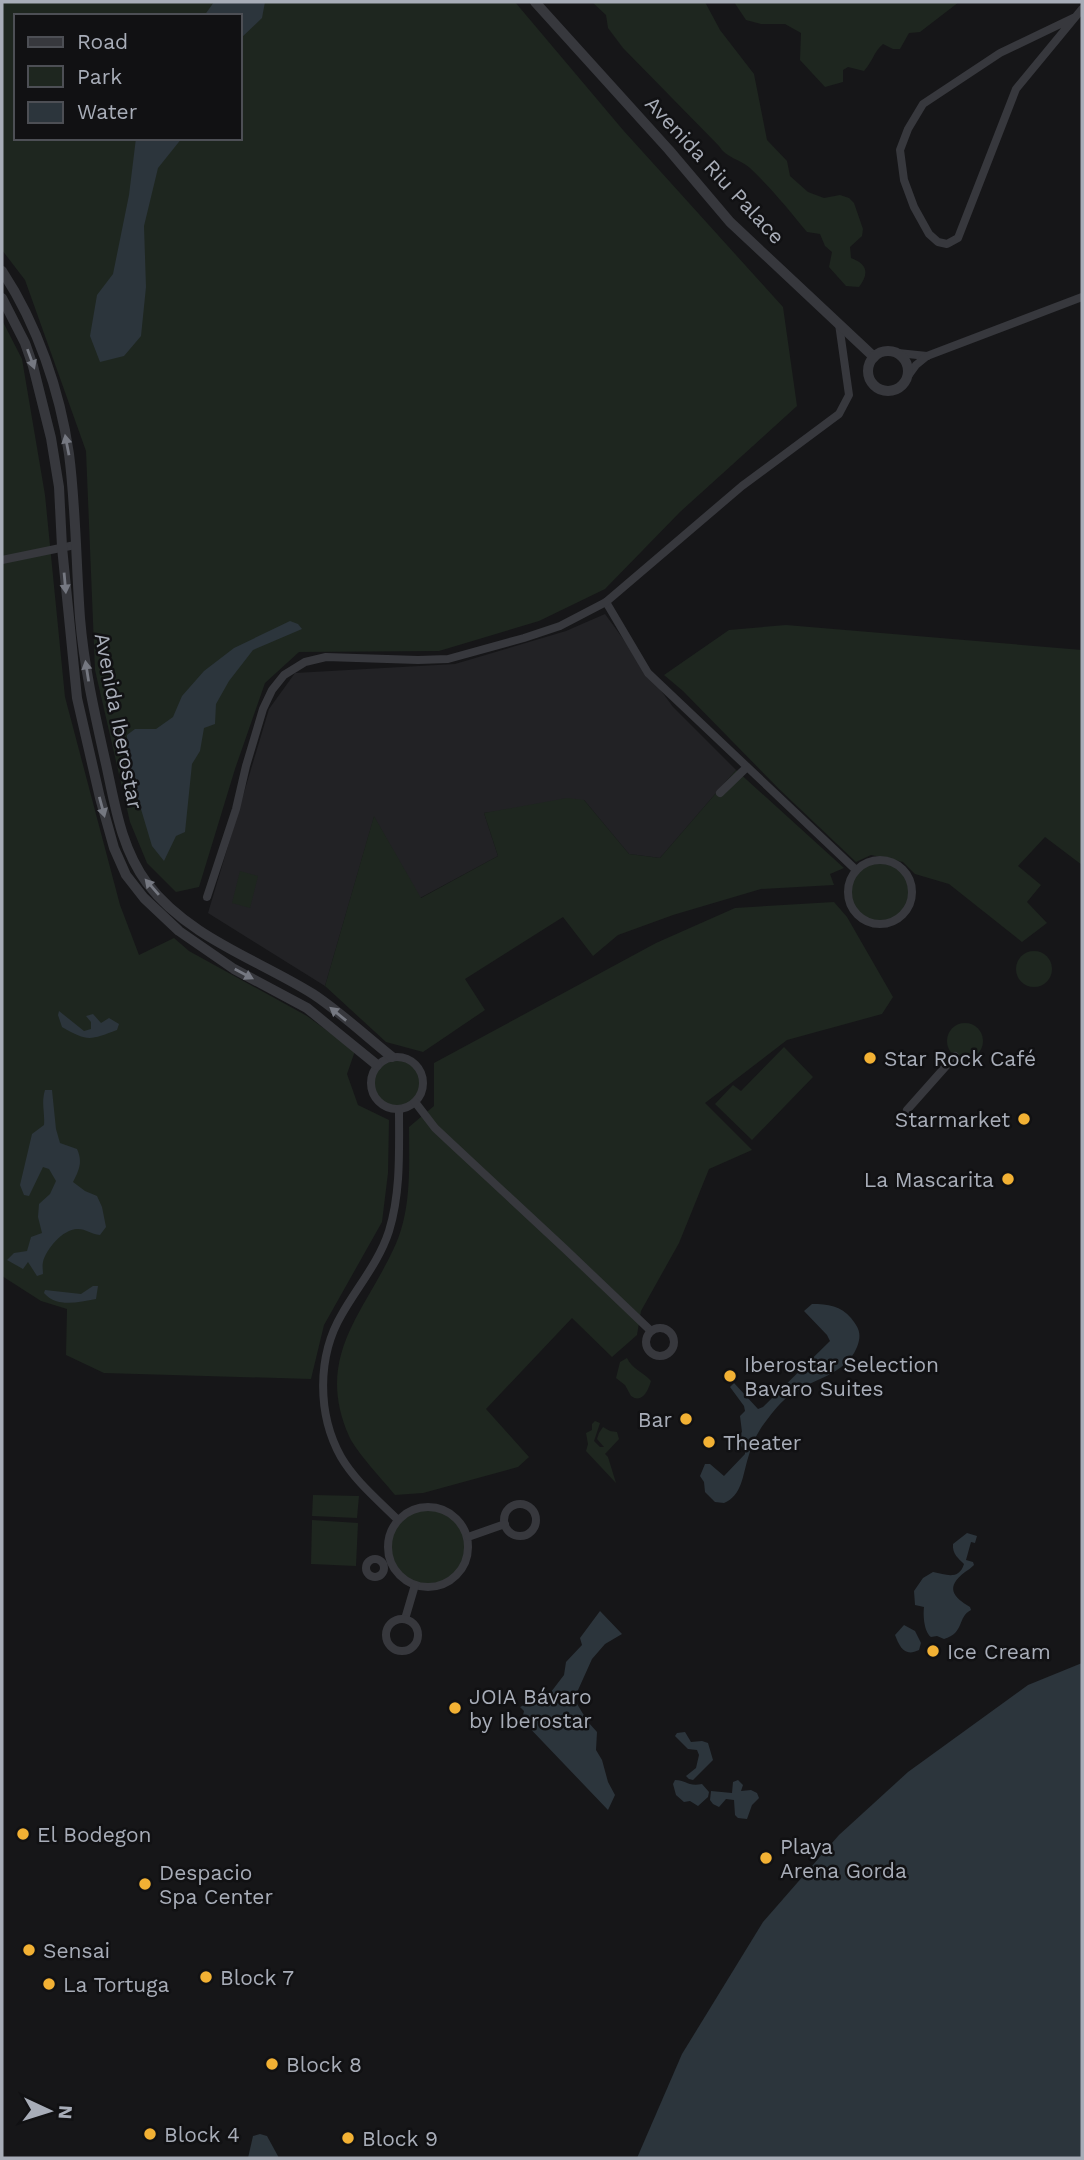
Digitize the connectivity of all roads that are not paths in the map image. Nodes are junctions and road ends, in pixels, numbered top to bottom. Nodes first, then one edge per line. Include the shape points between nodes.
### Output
1 (535, 2) edge
2 (1082, 9) edge
3 (1073, 18) junction
4 (2, 271) edge
5 (1082, 297) edge
6 (2, 298) edge
7 (839, 323) junction
8 (898, 353) junction
9 (927, 356) junction
10 (874, 357) junction
11 (908, 376) junction
12 (75, 545) junction
13 (62, 547) junction
14 (2, 560) edge
15 (606, 602) junction
16 (747, 767) junction
17 (720, 793) dead end
18 (856, 870) junction
19 (207, 897) dead end
20 (955, 1056) dead end
21 (391, 1057) junction
22 (377, 1065) junction
23 (415, 1102) junction
24 (399, 1109) junction
25 (907, 1110) dead end
26 (650, 1331) dead end
27 (398, 1520) junction
28 (505, 1524) junction
29 (468, 1536) junction
30 (415, 1585) junction
31 (405, 1619) junction

1 - 7 street, Avenida Riu Palace via 730,222
2 - 3 street
3 - 3 street via 1000,52 923,104 900,150 914,207 938,242 947,244 958,238 1016,89
12 -> 4 street, Avenida Iberostar via 69,453 53,383 33,329
5 - 9 street
6 -> 13 street, Avenida Iberostar via 40,387 57,466
7 - 10 street, Avenida Riu Palace
7 - 15 street via 849,395 839,414 742,486
8 - 9 street
8 - 10 street via 885,351
8 - 11 street
9 - 11 street
10 - 11 street via 868,369 875,387 888,391 900,387
12 - 13 street
21 -> 12 street, Avenida Iberostar via 314,995 200,931 153,891 137,868 120,827 91,693
13 - 14 street
13 -> 22 street, Avenida Iberostar via 78,698 100,798 126,876 179,931 234,969 307,1008
15 - 16 street via 648,673
15 - 19 street via 560,626 448,659 326,657 305,662 284,675 263,709
16 - 17 street
16 - 18 street
18 - 18 street via 848,894 861,917 879,924 907,909 912,889 898,864 871,861
20 - 25 street
21 - 22 street
21 - 23 street via 408,1059 420,1071 423,1087
22 - 24 street via 371,1082 376,1098 382,1105
23 - 24 street
23 - 26 street via 435,1128
24 - 27 street via 397,1195 389,1231 373,1266 340,1316 321,1384 328,1423 341,1456 363,1486
27 - 29 street via 414,1509 441,1508 453,1514
27 - 30 street via 389,1538 387,1564
28 - 28 street via 513,1535 521,1536 534,1528 536,1520 530,1507 523,1504 508,1509
28 - 29 street
29 - 30 street via 466,1564 458,1575 434,1587
30 - 31 street
31 - 31 street via 390,1624 386,1635 388,1643 403,1651 416,1643 418,1635 417,1627

